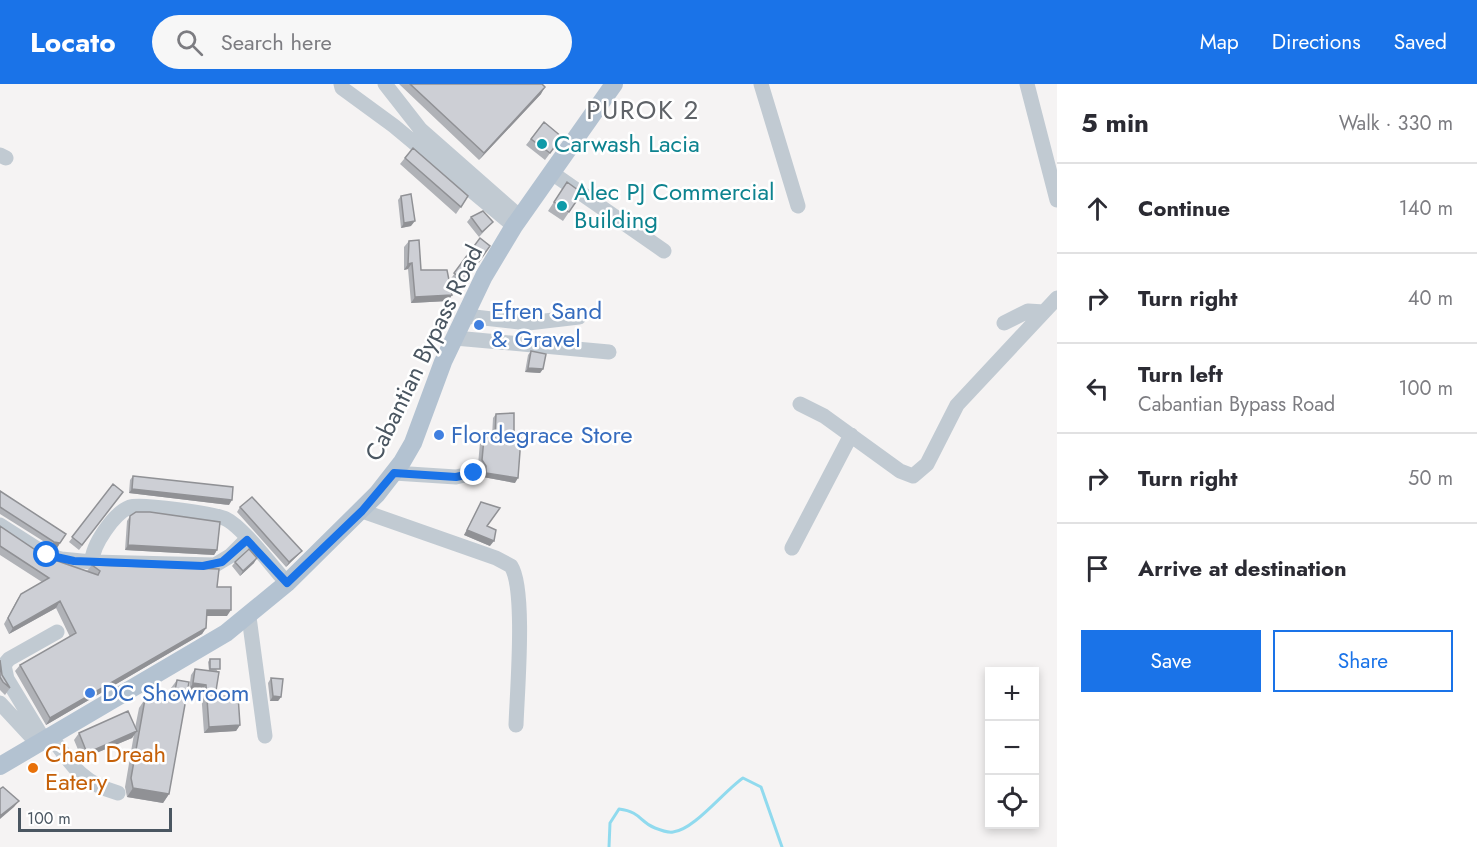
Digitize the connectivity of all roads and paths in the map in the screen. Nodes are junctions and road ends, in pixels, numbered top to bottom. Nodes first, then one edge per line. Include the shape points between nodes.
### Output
1 (385, 84) edge
2 (614, 84) edge
3 (761, 84) edge
4 (1028, 84) edge
5 (338, 85) edge
6 (552, 173) junction
7 (1057, 200) edge
8 (798, 206) dead end
9 (518, 222) junction
10 (664, 251) dead end
11 (1057, 298) edge
12 (1044, 312) junction
13 (466, 316) junction
14 (579, 317) dead end
15 (1004, 323) dead end
16 (455, 338) junction
17 (609, 352) dead end
18 (800, 404) dead end
19 (851, 435) junction
20 (394, 473) junction
21 (474, 473) dead end
22 (362, 511) junction
23 (0, 525) edge
24 (247, 540) junction
25 (792, 548) dead end
26 (92, 562) junction
27 (287, 583) junction
28 (249, 617) junction
29 (57, 632) dead end
30 (0, 703) edge
31 (516, 725) dead end
32 (265, 736) dead end
33 (44, 740) junction
34 (0, 766) edge
35 (118, 794) dead end

1 - 9 street via 421,130
2 - 6 main road, Cabantian Bypass Road
3 - 8 street
4 - 7 street
5 - 9 street
6 - 9 main road, Cabantian Bypass Road
6 - 10 street
9 - 13 main road, Cabantian Bypass Road via 484,276
11 - 12 street
12 - 15 street via 1028,311
12 - 19 street via 957,405 920,473 906,474
13 - 14 street via 528,323
13 - 16 main road, Cabantian Bypass Road
16 - 17 street
16 - 20 main road, Cabantian Bypass Road via 413,443
18 - 19 street
19 - 25 street
20 - 21 street via 456,477
20 - 22 main road, Cabantian Bypass Road
22 - 27 main road, Cabantian Bypass Road
22 - 31 street via 511,566 517,581 518,611
23 - 26 street via 47,555
24 - 26 street via 215,565
24 - 26 street via 223,518 135,506 118,516 93,551
24 - 27 street
27 - 28 main road, Cabantian Bypass Road
28 - 32 street
28 - 33 main road, Cabantian Bypass Road via 200,650
29 - 33 street via 4,665 7,679
30 - 33 street
33 - 34 main road, Cabantian Bypass Road
33 - 35 street via 88,782

